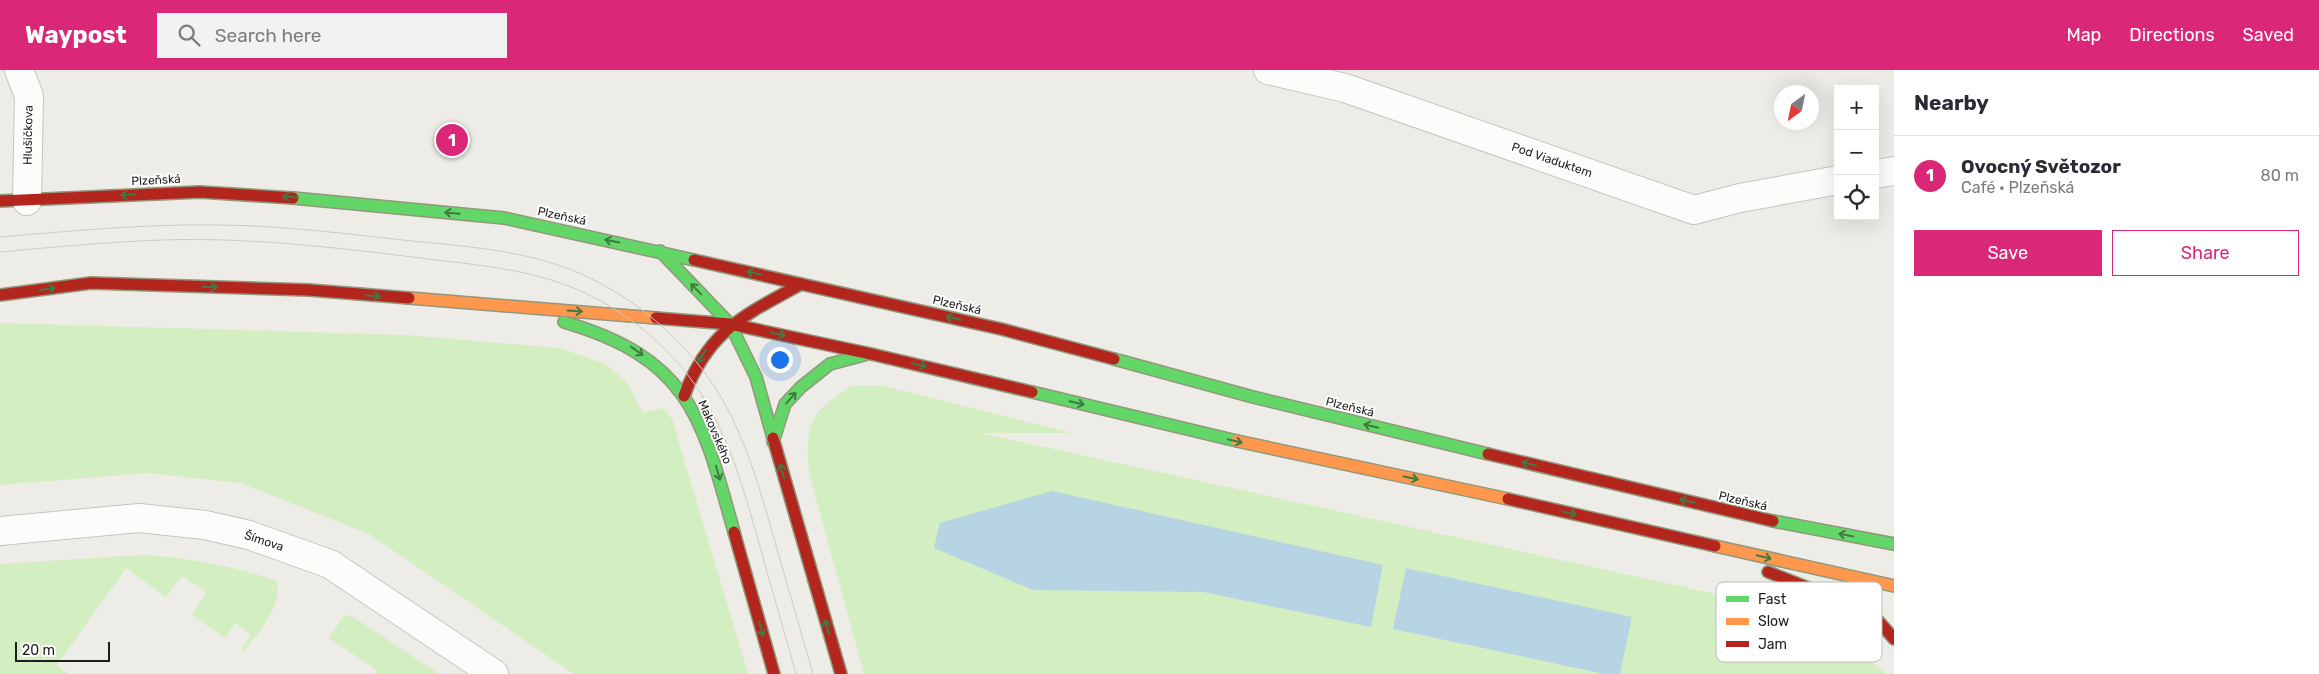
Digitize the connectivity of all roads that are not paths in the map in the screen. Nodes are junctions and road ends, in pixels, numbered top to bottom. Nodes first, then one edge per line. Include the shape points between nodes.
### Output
1 (19, 70) edge
2 (1268, 70) edge
3 (1894, 170) edge
4 (1879, 173) edge
5 (1834, 181) edge
6 (0, 201) edge
7 (27, 201) junction
8 (660, 251) junction
9 (801, 284) junction
10 (0, 295) edge
11 (509, 307) junction
12 (730, 324) junction
13 (871, 354) junction
14 (684, 396) junction
15 (773, 442) junction
16 (0, 531) edge
17 (1683, 539) junction
18 (1894, 544) edge
19 (1793, 582) edge
20 (1876, 582) edge
21 (1882, 625) edge
22 (1894, 639) edge
23 (494, 674) edge
24 (774, 674) edge
25 (841, 674) edge

1 - 7 street, Hlušičkova via 28,96
2 - 5 street, Pod Viaduktem via 1345,88 1694,210
3 - 4 street
6 - 7 main road, Plzeňská
8 -> 7 main road, Plzeňská via 504,218 335,200 200,192
9 -> 8 main road, Plzeňská
12 -> 8 main road
9 - 12 main road
18 -> 9 main road, Plzeňská via 1771,521 1478,452 1253,397 1000,329
10 -> 11 main road via 91,283 309,290
11 -> 12 main road
11 -> 14 main road, Makovského via 590,329 628,344 652,362
12 -> 13 main road
12 -> 14 main road via 708,346
12 - 15 main road via 756,377
15 -> 13 main road via 785,404 801,386 830,364
13 -> 17 main road via 1244,443
14 -> 24 main road, Makovského via 716,466
25 -> 15 main road
16 - 23 street, Šímova via 139,518 205,524 249,534 330,564
17 - 19 main road
17 -> 20 main road
21 - 22 main road

